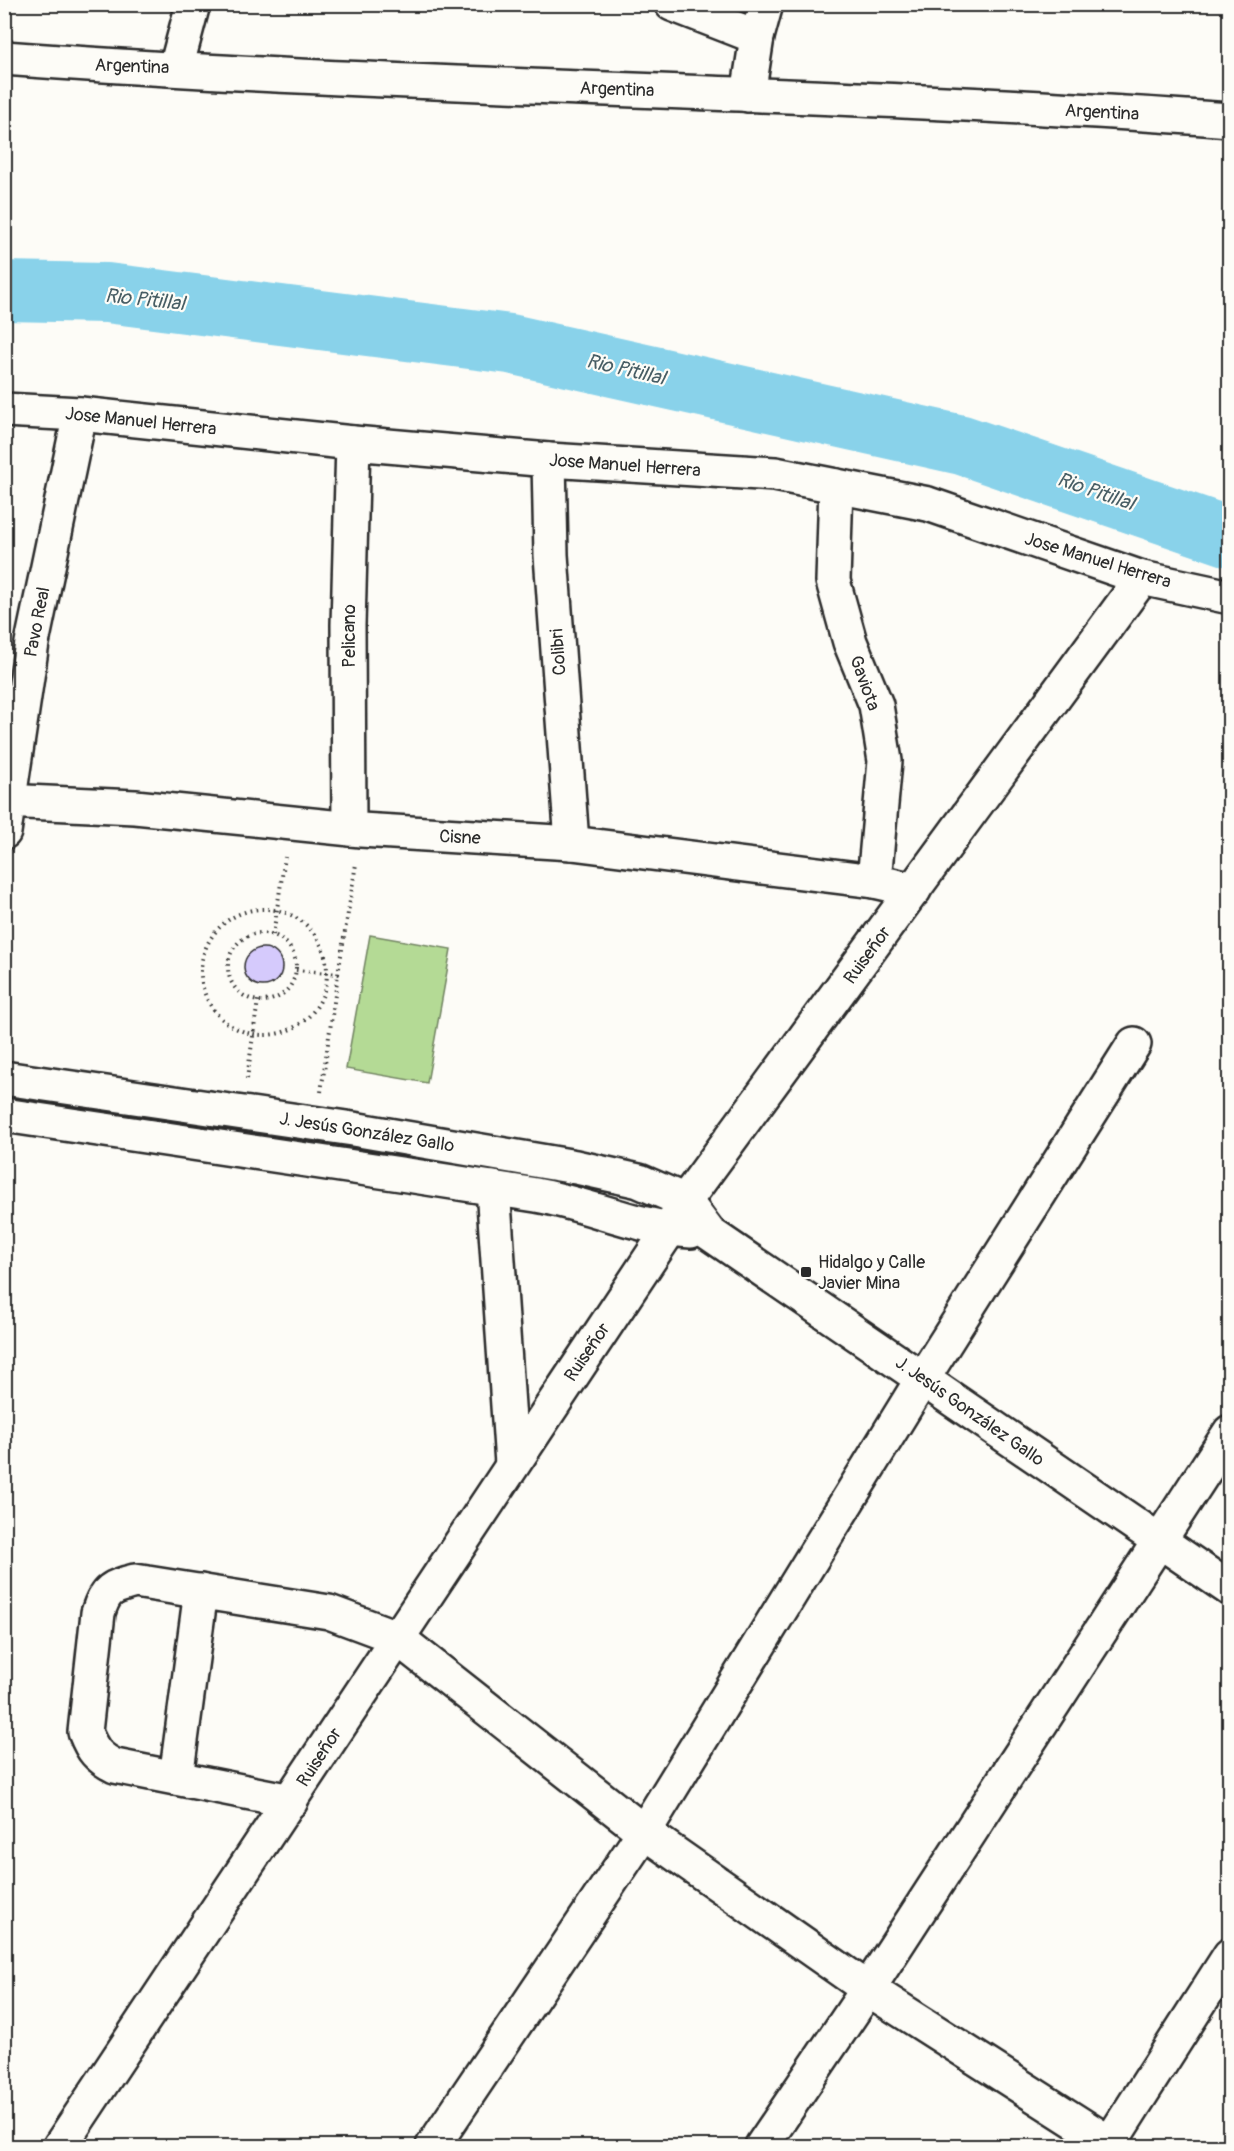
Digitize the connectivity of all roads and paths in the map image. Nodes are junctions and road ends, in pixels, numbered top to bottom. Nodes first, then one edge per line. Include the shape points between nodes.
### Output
1 (193, 4) edge
2 (672, 4) edge
3 (766, 4) edge
4 (757, 37) junction
5 (4, 58) edge
6 (176, 68) junction
7 (748, 95) junction
8 (1230, 120) edge
9 (4, 410) edge
10 (80, 414) junction
11 (353, 443) junction
12 (549, 460) junction
13 (836, 486) junction
14 (1142, 578) junction
15 (1230, 597) edge
16 (6, 811) edge
17 (290, 823) junction
18 (355, 830) junction
19 (572, 843) junction
20 (874, 881) junction
21 (914, 890) junction
22 (278, 909) junction
23 (273, 935) junction
24 (296, 970) junction
25 (328, 973) junction
26 (338, 974) junction
27 (258, 1000) junction
28 (253, 1034) junction
29 (1134, 1044) dead end
30 (4, 1078) edge
31 (243, 1113) junction
32 (4, 1115) edge
33 (316, 1124) junction
34 (493, 1188) junction
35 (685, 1201) junction
36 (669, 1230) junction
37 (709, 1233) junction
38 (923, 1378) junction
39 (1230, 1432) edge
40 (512, 1464) junction
41 (1158, 1540) junction
42 (1230, 1589) edge
43 (201, 1591) junction
44 (396, 1637) junction
45 (176, 1778) junction
46 (291, 1801) junction
47 (644, 1832) junction
48 (1230, 1955) edge
49 (868, 1989) junction
50 (60, 2146) edge
51 (433, 2146) edge
52 (762, 2146) edge
53 (1110, 2146) edge

1 - 6 street
2 - 4 street
3 - 4 street
4 - 7 street
5 - 6 street, Argentina
6 - 7 street, Argentina
7 - 8 street, Argentina
9 - 10 street, Jose Manuel Herrera
10 - 11 street, Jose Manuel Herrera
10 - 16 street, Pavo Real via 32,643
11 - 12 street, Jose Manuel Herrera
11 - 18 street, Pelicano via 348,625
12 - 13 street, Jose Manuel Herrera via 775,474
12 - 19 street, Colibri via 550,555
13 - 14 street, Jose Manuel Herrera via 928,504
13 - 20 street, Gaviota via 833,581 850,642 876,705 885,761
14 - 15 street, Jose Manuel Herrera
14 - 21 street, Ruiseñor
16 - 17 street, Cisne via 135,807
17 - 18 street, Cisne
17 - 22 path
18 - 19 street, Cisne
18 - 26 path
19 - 20 street, Cisne
20 - 21 street, Cisne
21 - 35 street, Ruiseñor
22 - 23 path
22 - 25 path via 298,918 314,932 325,951
22 - 28 path via 256,909 235,915 207,943 201,962 201,981 218,1016 234,1028
23 - 24 path via 294,953
23 - 27 path via 246,938 237,945 228,965 234,986 242,995
24 - 25 path
24 - 27 path via 292,985 284,993 274,999
25 - 26 path
25 - 28 path via 324,995 313,1013 296,1027 275,1034
26 - 33 path
27 - 28 path
28 - 31 path
29 - 38 street
30 - 31 street, J. Jesús González Gallo
31 - 33 street, J. Jesús González Gallo
32 - 34 street, J. Jesús González Gallo
33 - 35 street, J. Jesús González Gallo via 576,1167 639,1181
34 - 36 street, J. Jesús González Gallo via 571,1201
34 - 40 street
35 - 36 street, Ruiseñor
35 - 37 street, J. Jesús González Gallo
36 - 37 street, J. Jesús González Gallo
36 - 40 street, Ruiseñor
37 - 38 street, J. Jesús González Gallo
38 - 41 street, J. Jesús González Gallo
38 - 47 street
39 - 41 street
40 - 44 street, Ruiseñor
41 - 42 street, J. Jesús González Gallo
41 - 49 street
43 - 44 street via 328,1612
43 - 45 street
43 - 45 street via 135,1581 112,1587 98,1613 85,1732 92,1750 116,1766
44 - 46 street, Ruiseñor
44 - 47 street
45 - 46 street
46 - 50 street, Ruiseñor
47 - 49 street
47 - 51 street
48 - 53 street
49 - 52 street
49 - 53 street

